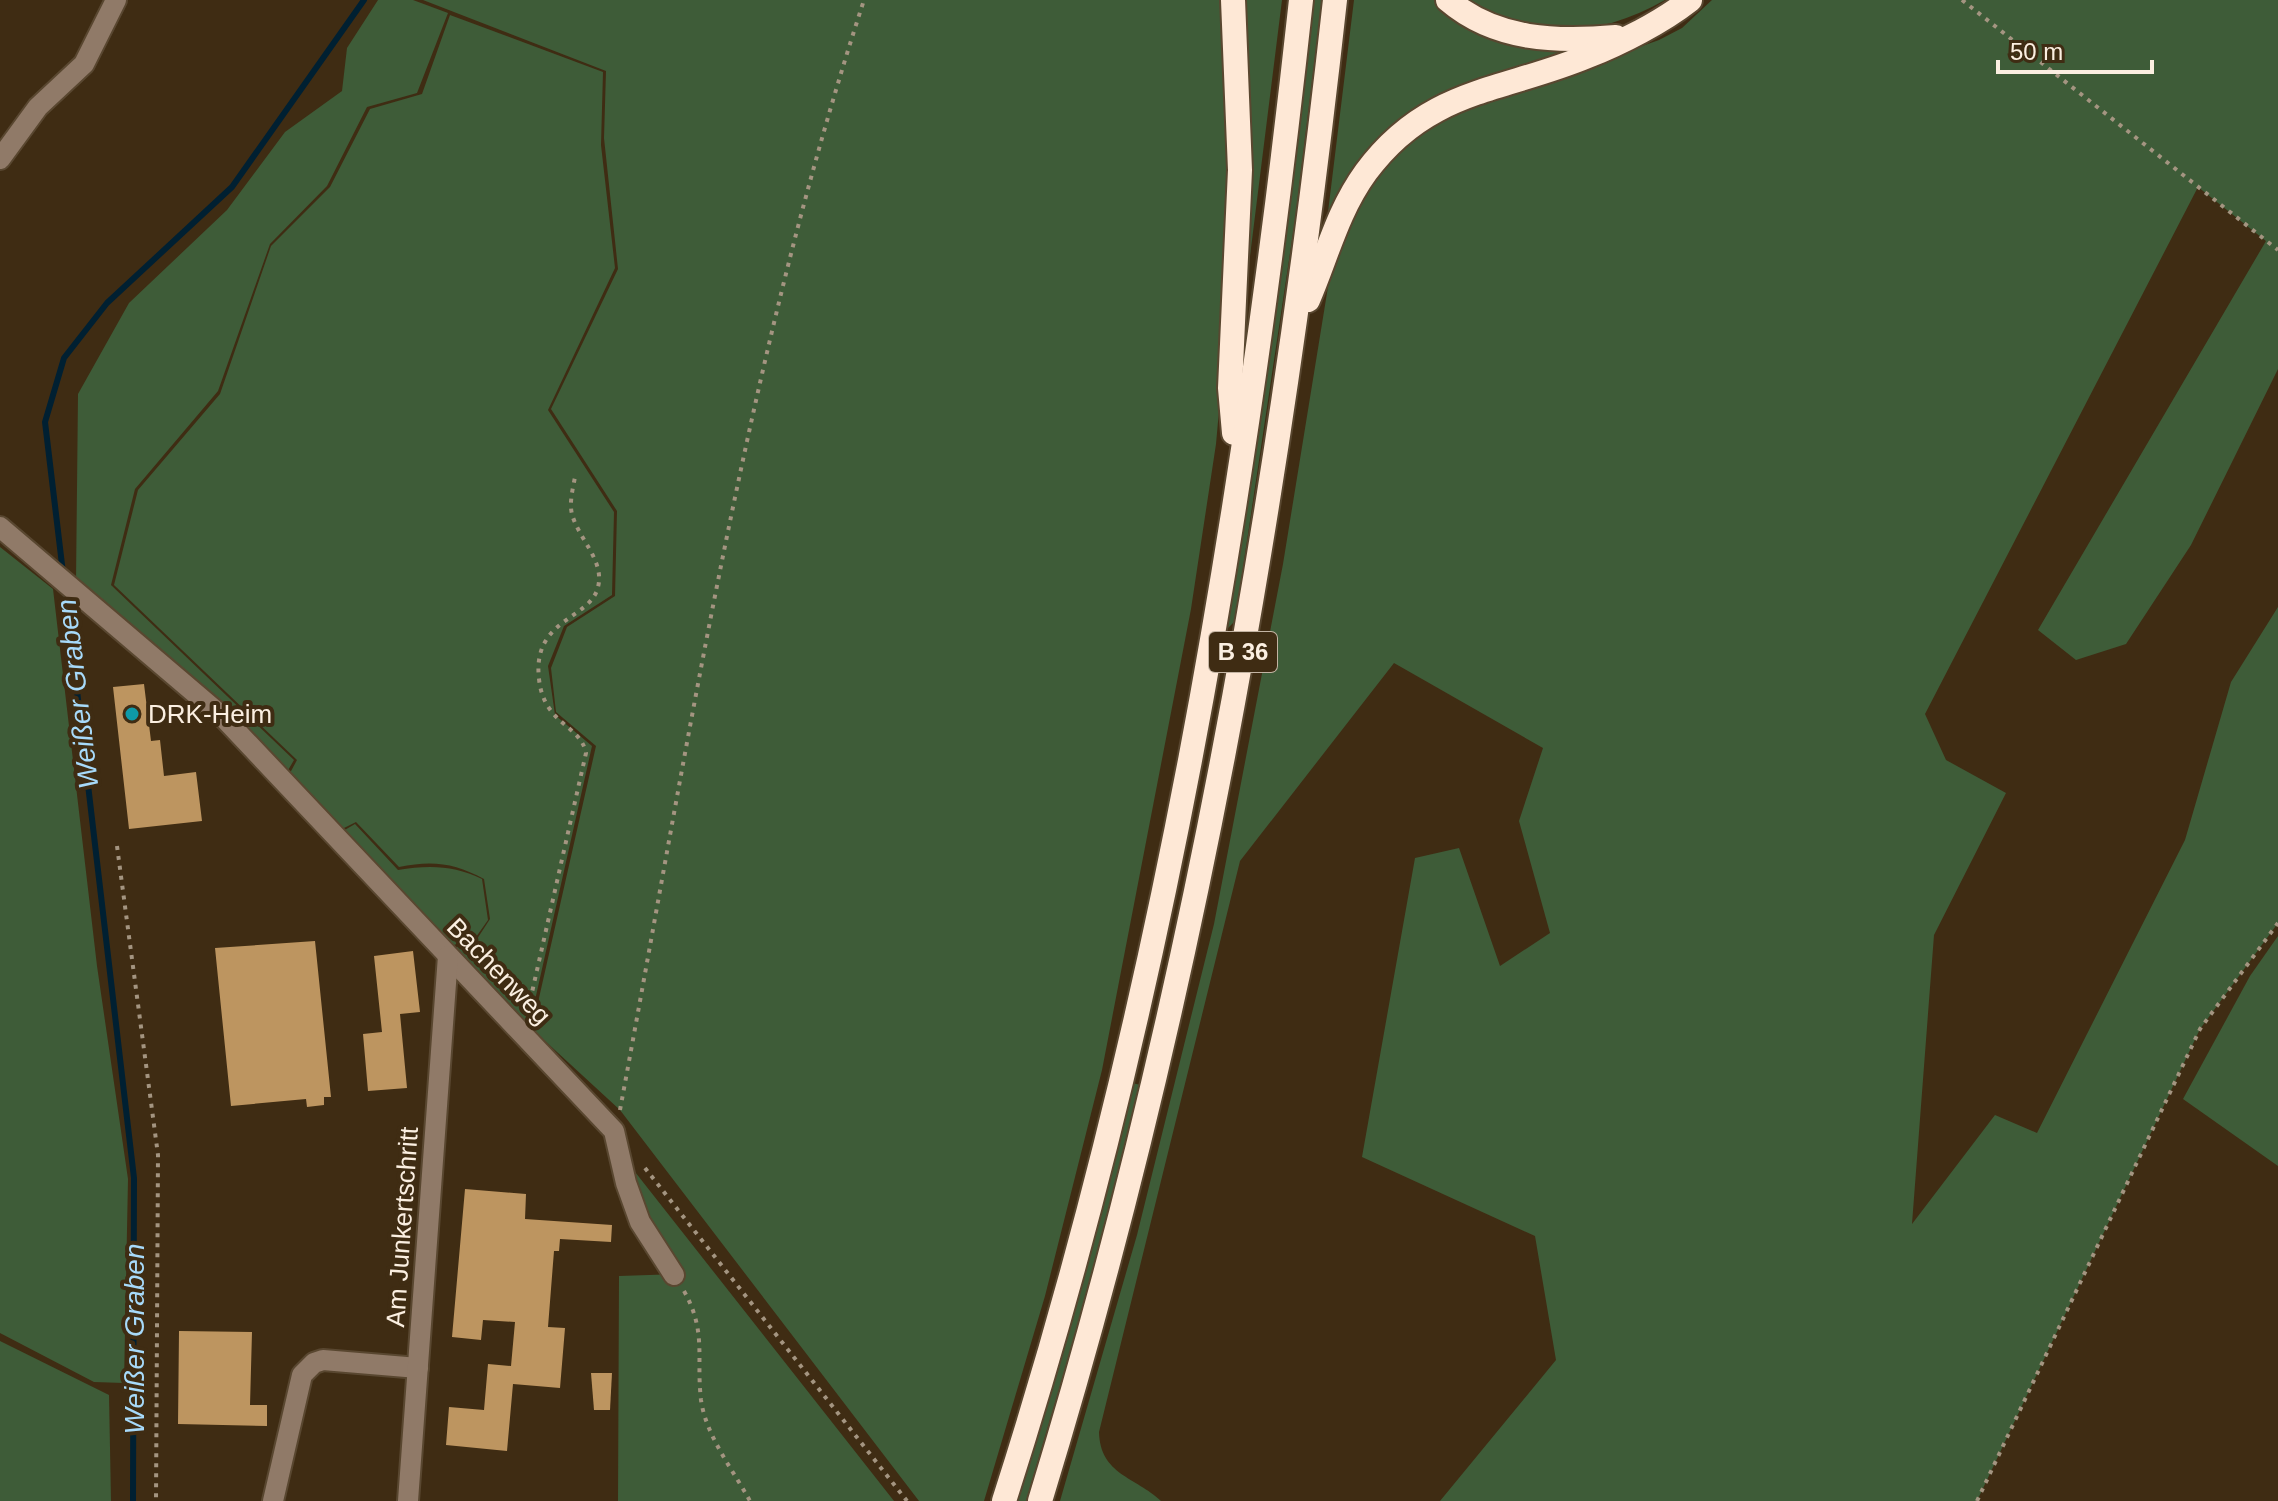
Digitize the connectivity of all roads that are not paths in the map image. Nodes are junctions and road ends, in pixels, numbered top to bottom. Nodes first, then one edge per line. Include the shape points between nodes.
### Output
1 (116, 0) edge
2 (1233, 0) edge
3 (1301, 0) edge
4 (1335, 0) edge
5 (1448, 0) edge
6 (1690, 0) edge
7 (1626, 36) junction
8 (0, 159) edge
9 (1295, 329) junction
10 (1237, 472) junction
11 (0, 527) edge
12 (448, 956) junction
13 (674, 1275) road end
14 (418, 1368) junction
15 (273, 1501) edge
16 (408, 1501) edge
17 (1004, 1501) edge
18 (1040, 1501) edge

1 - 8 street via 84,64 38,107
2 - 10 highway, B 36 via 1240,170 1230,388
3 - 10 highway, B 36
4 - 9 highway, B 36
5 - 7 highway via 1529,37 1556,41
6 - 7 highway
7 - 9 highway, B 36 via 1588,56 1467,94 1408,129 1378,157 1351,195
9 - 18 highway, B 36 via 1252,603 1199,877 1143,1130
10 - 17 highway, B 36 via 1146,967 1074,1263
11 - 12 street, Bachenweg via 223,717
12 - 13 street, Bachenweg via 614,1131 640,1222
12 - 14 street, Am Junkertschritt
14 - 15 street via 323,1360 308,1368 302,1375
14 - 16 street, Am Junkertschritt

